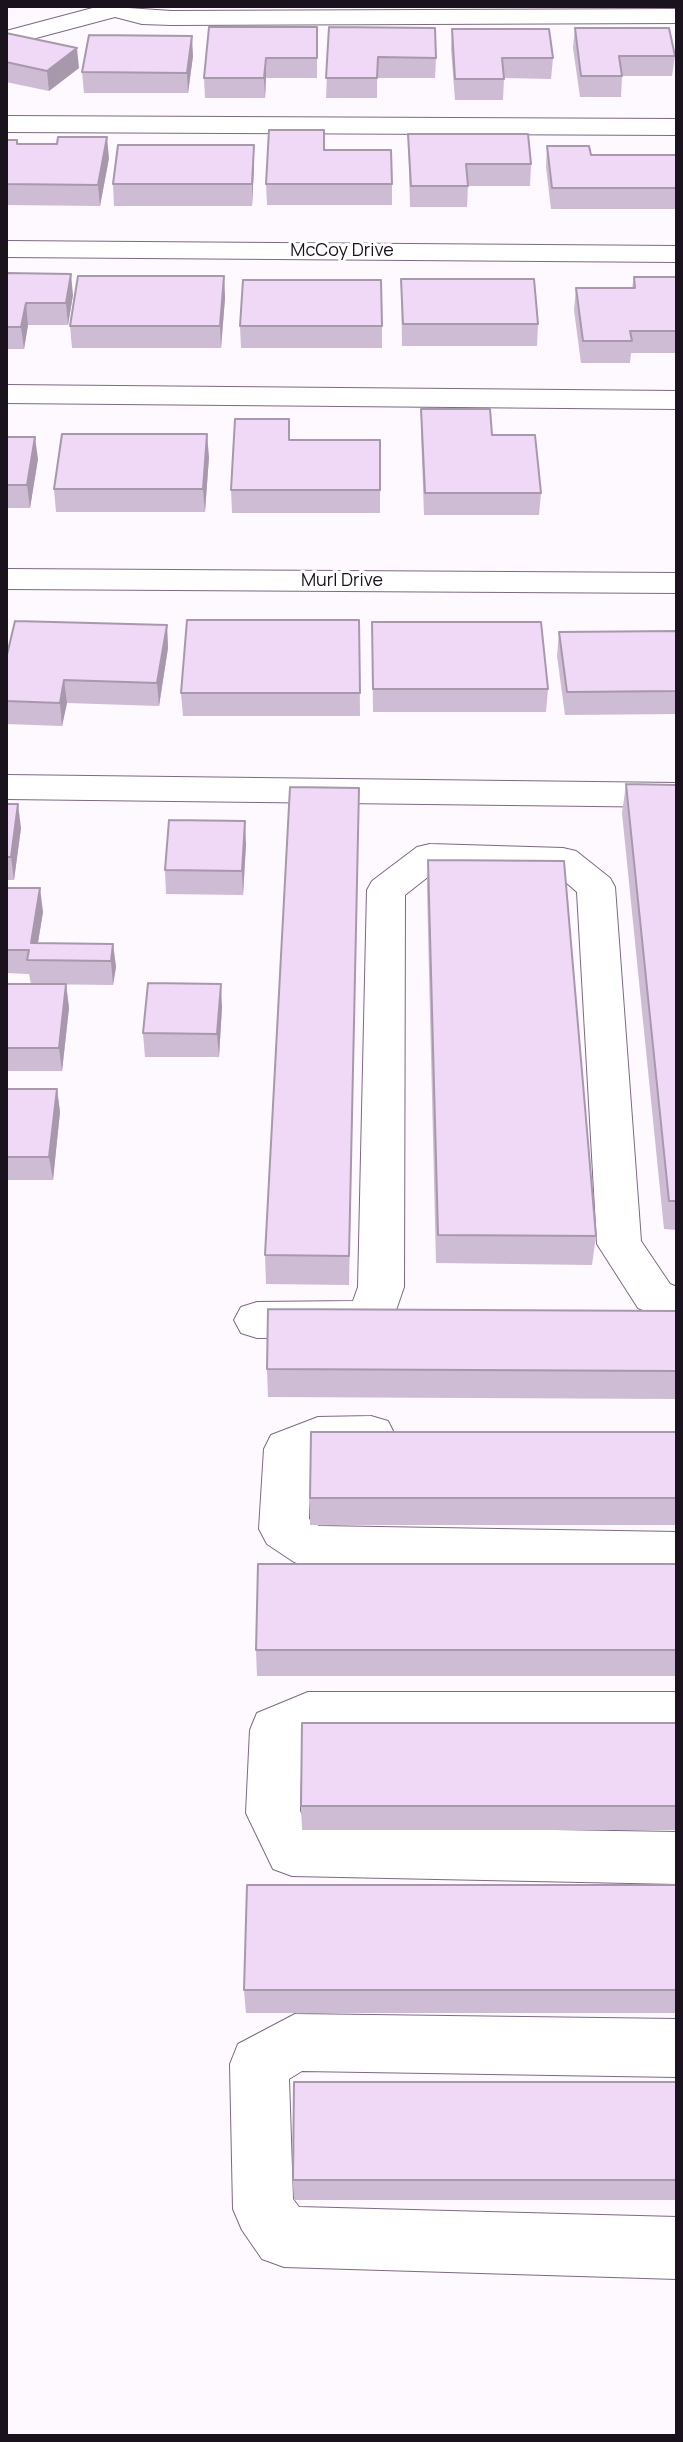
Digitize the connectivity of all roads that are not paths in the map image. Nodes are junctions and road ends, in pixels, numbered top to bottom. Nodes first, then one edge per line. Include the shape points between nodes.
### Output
1 (115, 7) edge
2 (329, 12) edge
3 (563, 12) edge
4 (677, 16) edge
5 (6, 39) edge
6 (6, 124) edge
7 (677, 127) edge
8 (6, 249) edge
9 (677, 254) edge
10 (6, 394) edge
11 (677, 400) edge
12 (6, 579) edge
13 (677, 583) edge
14 (6, 787) edge
15 (677, 795) edge
16 (677, 1307) edge
17 (370, 1319) junction
18 (257, 1320) dead end
19 (416, 1320) edge
20 (631, 1326) edge
21 (677, 1327) edge
22 (411, 1435) edge
23 (677, 1553) edge
24 (677, 1715) edge
25 (677, 1858) edge
26 (677, 2048) edge
27 (677, 2248) edge

1 - 2 street via 142,17
1 - 5 street
2 - 3 street
3 - 4 street
6 - 7 street
8 - 9 street, McCoy Drive
10 - 11 street
12 - 13 street, Murl Drive
14 - 15 street
16 - 17 street via 654,1296 619,1244 596,887 563,860 430,856 386,890 381,1287
17 - 18 street
17 - 19 street
20 - 21 street
22 - 23 street via 318,1436 288,1449 284,1529 311,1547
24 - 25 street via 308,1715 276,1730 273,1813 292,1851
26 - 27 street via 295,2042 259,2064 263,2209 284,2237

